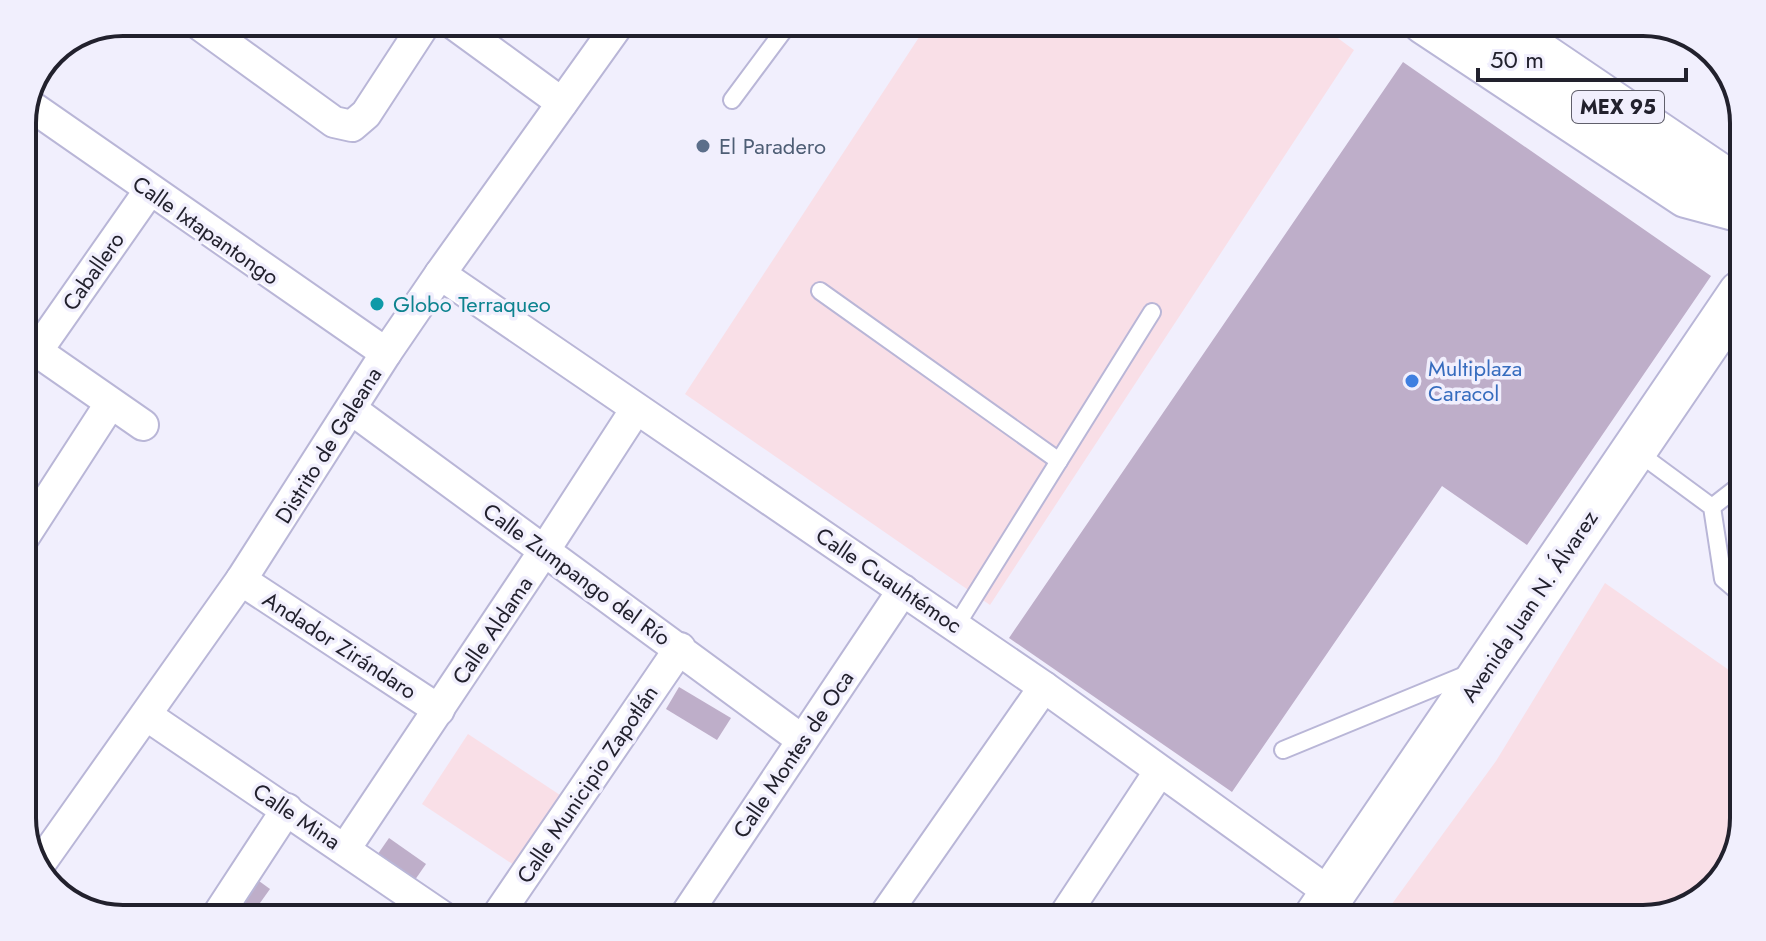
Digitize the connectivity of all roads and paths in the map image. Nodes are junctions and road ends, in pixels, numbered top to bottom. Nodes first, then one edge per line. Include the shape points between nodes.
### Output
1 (215, 36) edge
2 (417, 36) edge
3 (470, 36) edge
4 (610, 36) edge
5 (780, 36) edge
6 (1446, 36) edge
7 (1513, 36) edge
8 (1518, 36) edge
9 (732, 100) dead end
10 (562, 103) junction
11 (37, 111) edge
12 (1730, 149) edge
13 (1730, 183) edge
14 (149, 191) junction
15 (1730, 207) edge
16 (440, 274) junction
17 (820, 291) dead end
18 (1730, 309) edge
19 (1152, 312) dead end
20 (36, 338) edge
21 (36, 350) edge
22 (386, 353) junction
23 (110, 404) junction
24 (351, 409) junction
25 (636, 409) junction
26 (143, 425) dead end
27 (1635, 450) junction
28 (1059, 461) junction
29 (1730, 493) edge
30 (1712, 507) junction
31 (36, 518) edge
32 (544, 551) junction
33 (241, 580) junction
34 (1730, 585) edge
35 (903, 590) junction
36 (956, 626) junction
37 (680, 648) junction
38 (1489, 665) junction
39 (1044, 687) junction
40 (439, 710) junction
41 (146, 715) junction
42 (802, 740) junction
43 (1283, 750) dead end
44 (1159, 772) junction
45 (287, 809) junction
46 (345, 849) junction
47 (45, 857) edge
48 (224, 905) edge
49 (426, 905) edge
50 (505, 905) edge
51 (692, 905) edge
52 (892, 905) edge
53 (1071, 905) edge
54 (1322, 905) edge
55 (1325, 905) edge

1 - 2 street via 334,122 352,126 366,114
3 - 10 street
4 - 10 street, Distrito de Galeana
5 - 9 lane
6 - 15 main road via 1686,195
7 - 13 main road, MEX 95
8 - 12 main road via 1592,62
10 - 16 street, Distrito de Galeana
11 - 14 street, Calle Ixtapantongo
14 - 20 street, Caballero
14 - 22 street, Calle Ixtapantongo
16 - 22 street, Distrito de Galeana
16 - 25 street, Calle Cuauhtémoc
17 - 28 lane
18 - 27 main road, Avenida Juan N. Álvarez
19 - 28 lane
21 - 23 street
22 - 24 street, Distrito de Galeana
23 - 26 street
23 - 31 street
24 - 32 street, Calle Zumpango del Río
24 - 33 street, Distrito de Galeana
25 - 32 street, Calle Aldama
25 - 35 street, Calle Cuauhtémoc
27 - 30 lane
27 - 38 main road, Avenida Juan N. Álvarez
28 - 36 lane
29 - 30 lane
30 - 34 lane via 1723,579
32 - 37 street, Calle Zumpango del Río
32 - 40 street, Calle Aldama
33 - 40 street, Andador Zirándaro
33 - 41 street, Distrito de Galeana
35 - 36 street, Calle Cuauhtémoc
35 - 42 street, Calle Montes de Oca
36 - 39 street, Calle Cuauhtémoc
37 - 42 street, Calle Zumpango del Río
37 - 50 street, Calle Municipio Zapotlán
38 - 43 lane
38 - 55 main road, Avenida Juan N. Álvarez
39 - 44 street, Calle Cuauhtémoc
39 - 52 street
40 - 46 street, Calle Aldama
41 - 45 street, Calle Mina
41 - 47 street, Distrito de Galeana
42 - 51 street, Calle Montes de Oca
44 - 53 street
44 - 54 street, Calle Cuauhtémoc
45 - 46 street, Calle Mina
45 - 48 street
46 - 49 street, Calle Mina

